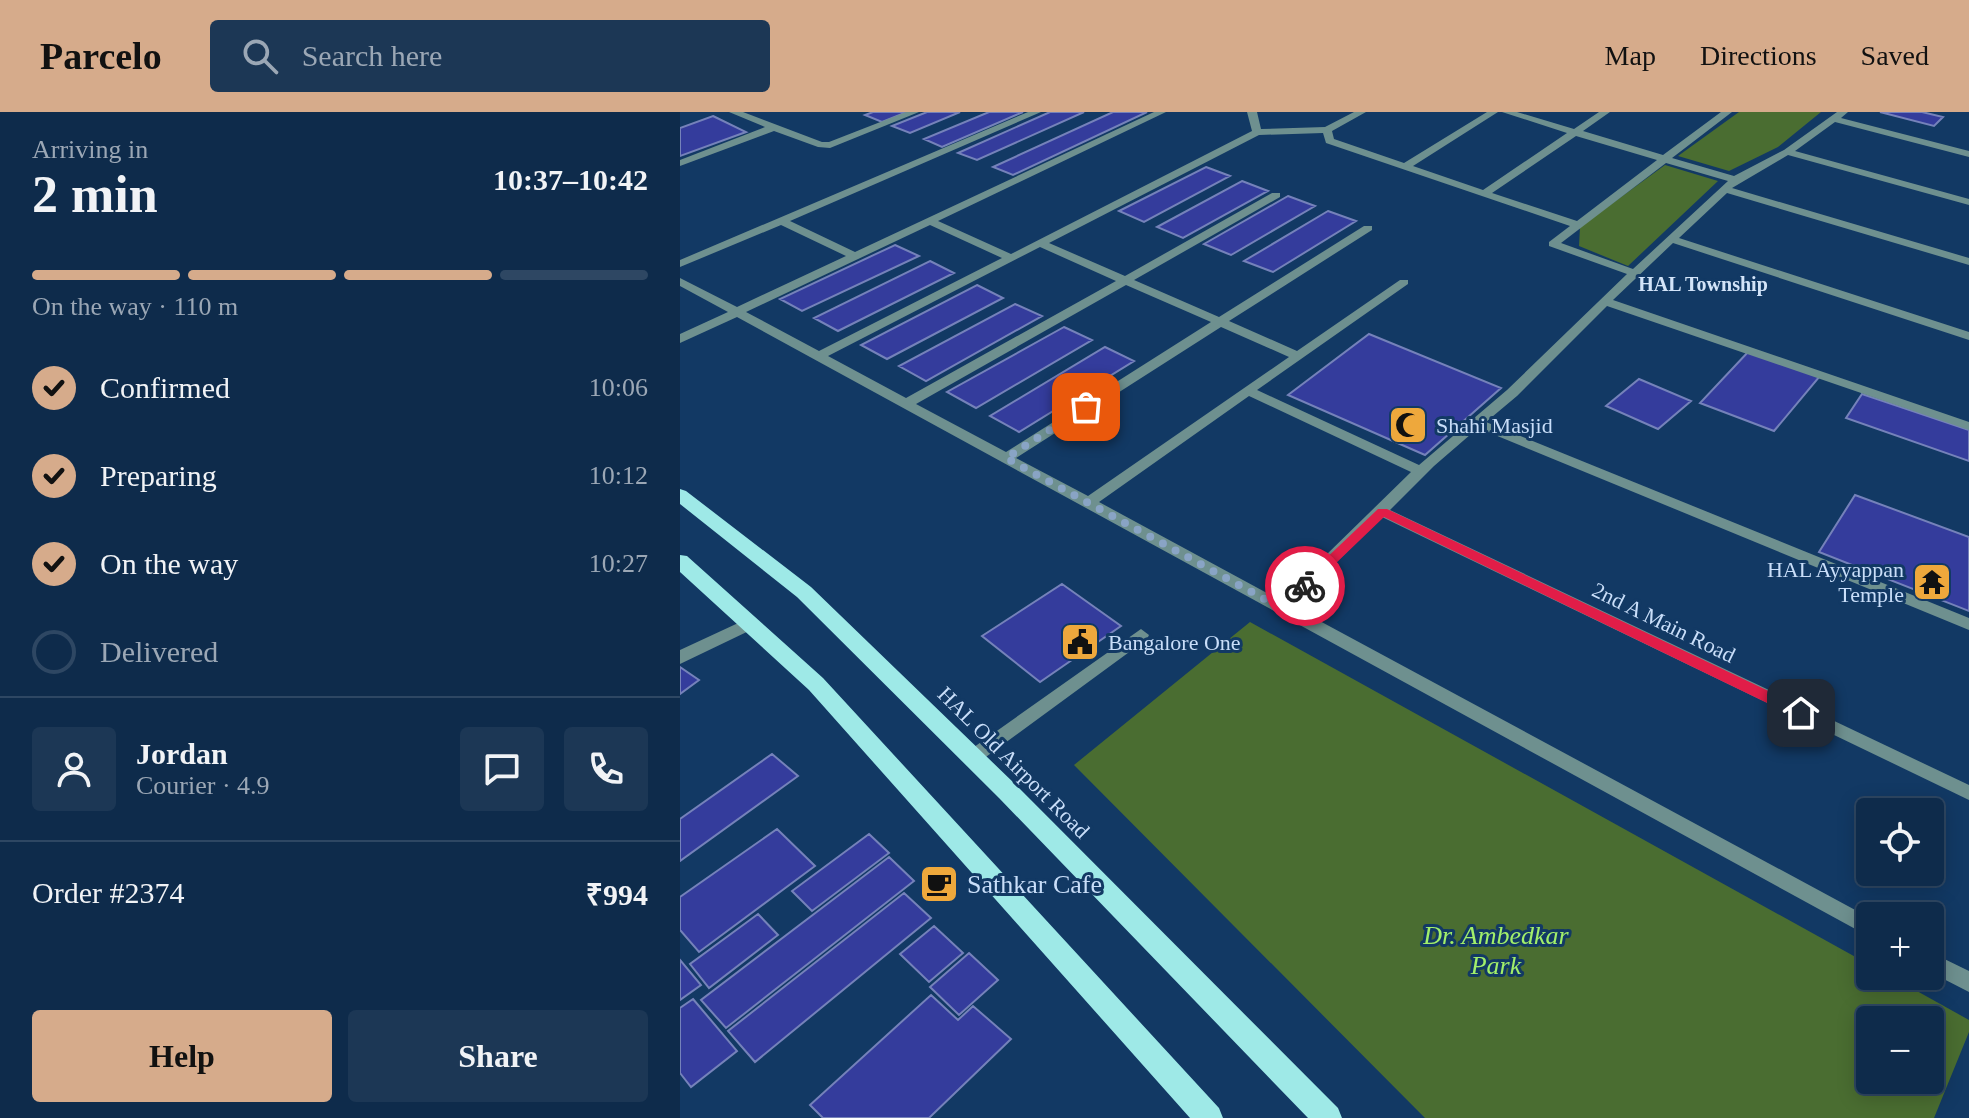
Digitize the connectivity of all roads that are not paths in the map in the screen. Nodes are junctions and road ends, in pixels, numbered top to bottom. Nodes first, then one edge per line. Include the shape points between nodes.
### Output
1 (734, 112) edge
2 (914, 112) edge
3 (1036, 112) edge
4 (1161, 112) edge
5 (1252, 112) edge
6 (1361, 112) edge
7 (1493, 112) edge
8 (1507, 112) edge
9 (1605, 112) edge
10 (1727, 112) edge
11 (1839, 116) edge
12 (772, 128) junction
13 (1327, 130) junction
14 (1257, 132) junction
15 (1575, 132) junction
16 (1787, 152) junction
17 (1969, 154) edge
18 (1665, 159) junction
19 (680, 163) edge
20 (1405, 167) junction
21 (1735, 180) junction
22 (1724, 189) junction
23 (1485, 193) junction
24 (1276, 195) dead end
25 (1969, 202) edge
26 (782, 221) junction
27 (931, 222) junction
28 (1578, 225) junction
29 (1368, 228) dead end
30 (1671, 239) junction
31 (1040, 243) junction
32 (857, 257) junction
33 (1011, 258) junction
34 (1969, 262) edge
35 (680, 264) edge
36 (1635, 273) junction
37 (1125, 280) junction
38 (680, 281) edge
39 (1404, 282) dead end
40 (1605, 301) junction
41 (738, 312) junction
42 (1220, 322) junction
43 (1969, 336) edge
44 (680, 339) edge
45 (819, 356) junction
46 (1298, 356) junction
47 (1248, 391) junction
48 (906, 404) junction
49 (1477, 423) junction
50 (1969, 426) edge
51 (1006, 458) junction
52 (1422, 472) junction
53 (680, 495) edge
54 (1088, 503) junction
55 (1383, 512) junction
56 (680, 561) edge
57 (1281, 608) junction
58 (749, 624) junction
59 (1969, 624) edge
60 (1141, 635) dead end
61 (680, 658) edge
62 (973, 757) junction
63 (1969, 793) edge
64 (1856, 920) edge
65 (1944, 969) edge
66 (1969, 982) edge
67 (1209, 1118) edge
68 (1328, 1118) edge

1 - 12 street
2 - 12 street via 830,145
3 - 26 street
4 - 27 street
5 - 14 street
6 - 13 street
7 - 20 street
8 - 15 street
9 - 15 street
10 - 18 street
11 - 16 street
11 - 17 street
12 - 19 street
13 - 14 street
13 - 20 street via 1329,141
14 - 31 street
15 - 18 street
15 - 23 street
16 - 21 street
16 - 25 street
18 - 21 street
18 - 28 street
20 - 23 street
21 - 22 street
22 - 30 street
22 - 34 street
23 - 28 street
24 - 37 street
26 - 32 street
26 - 35 street
27 - 32 street
27 - 33 street
28 - 36 street via 1553,244
29 - 42 street
30 - 36 street
30 - 43 street
31 - 33 street
31 - 37 street
32 - 41 street
33 - 45 street
36 - 40 street
37 - 42 street
37 - 48 street
38 - 41 street
39 - 46 street
40 - 49 street
40 - 50 street
41 - 44 street
41 - 45 street
42 - 46 street
42 - 51 street
45 - 48 street
46 - 47 street
47 - 52 street
47 - 54 street
48 - 51 street
49 - 52 street
49 - 59 street
51 - 54 street
52 - 55 street
53 - 62 main road, HAL Old Airport Road via 804,592
54 - 57 street
55 - 57 street
55 - 63 street, 2nd A Main Road
56 - 58 main road
57 - 64 street
58 - 61 street
58 - 67 main road via 827,696
60 - 62 street
62 - 68 main road, HAL Old Airport Road
65 - 66 street

